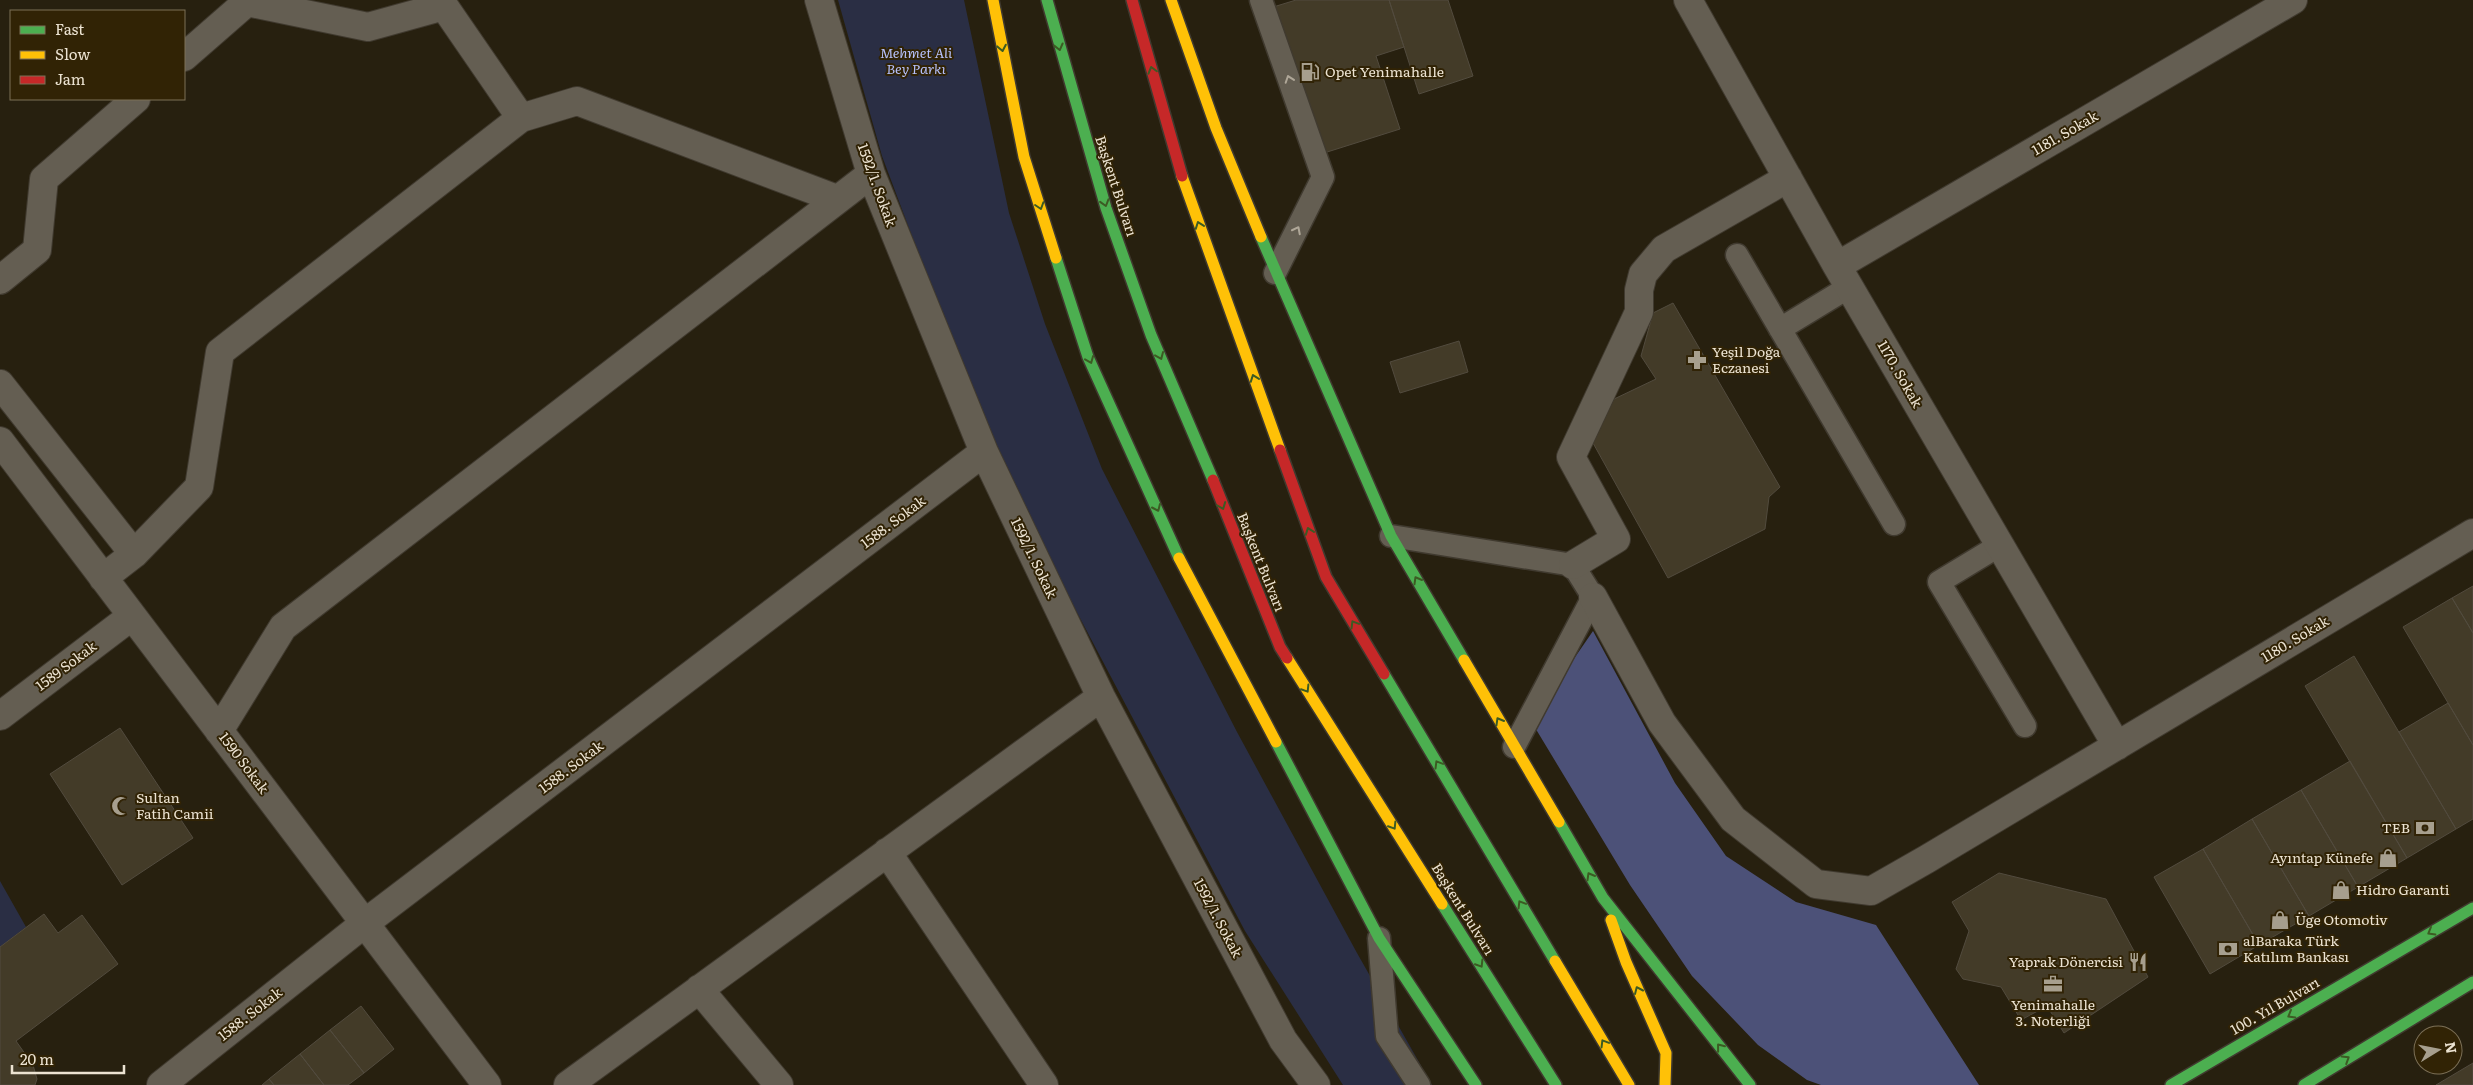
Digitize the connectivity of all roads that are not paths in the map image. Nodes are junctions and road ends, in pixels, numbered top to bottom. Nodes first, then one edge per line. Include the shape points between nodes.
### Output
1 (819, 0) edge
2 (993, 0) edge
3 (1047, 0) edge
4 (1132, 0) edge
5 (1171, 0) edge
6 (1261, 0) edge
7 (1688, 0) edge
8 (2293, 0) edge
9 (247, 1) edge
10 (443, 3) edge
11 (185, 56) edge
12 (135, 100) edge
13 (521, 118) junction
14 (871, 174) junction
15 (1788, 178) junction
16 (837, 199) junction
17 (1737, 256) dead end
18 (1275, 273) junction
19 (1843, 276) junction
20 (0, 280) edge
21 (1780, 329) junction
22 (0, 384) edge
23 (0, 441) edge
24 (984, 452) junction
25 (1894, 524) dead end
26 (2473, 533) edge
27 (1391, 536) junction
28 (2000, 545) junction
29 (134, 554) junction
30 (1572, 565) junction
31 (103, 578) junction
32 (1594, 597) junction
33 (132, 616) junction
34 (1101, 697) junction
35 (0, 716) edge
36 (2025, 726) dead end
37 (220, 731) junction
38 (2117, 746) junction
39 (1514, 747) junction
40 (888, 852) junction
41 (1603, 898) junction
42 (2473, 908) edge
43 (365, 924) junction
44 (1379, 938) junction
45 (2473, 982) edge
46 (699, 989) junction
47 (160, 1085) edge
48 (488, 1085) edge
49 (568, 1085) edge
50 (779, 1085) edge
51 (1044, 1085) edge
52 (1316, 1085) edge
53 (1419, 1085) edge
54 (1476, 1085) edge
55 (1556, 1085) edge
56 (1629, 1085) edge
57 (1665, 1085) edge
58 (1750, 1085) edge
59 (2171, 1085) edge
60 (2304, 1085) edge

1 - 14 street, 1592/1. Sokak
2 -> 44 main road via 1024,157 1088,357 1179,557
3 -> 55 main road, Başkent Bulvarı via 1106,208 1151,335 1201,449 1280,647
56 -> 4 main road via 1326,577 1185,187
5 - 18 main road via 1216,128
18 -> 6 lane via 1323,177
7 - 15 street, 1170. Sokak
8 - 19 street, 1181. Sokak
9 - 10 street via 368,27
9 - 11 street
10 - 13 street
12 - 20 street via 44,179 37,250
13 - 16 street via 577,100
13 - 29 street via 220,352 199,487
14 - 16 street
14 - 24 street, 1592/1. Sokak
15 - 19 street, 1170. Sokak
15 - 30 street via 1664,249 1644,274 1639,290 1639,312 1571,457 1616,539
16 - 37 street via 283,628
17 - 21 lane
18 - 27 main road
19 - 21 lane
19 - 28 street, 1170. Sokak
21 - 25 lane
22 - 29 street
23 - 31 street, 1590 Sokak
24 - 34 street, 1592/1. Sokak
24 - 43 street, 1588. Sokak
26 - 38 street, 1180. Sokak
27 - 30 lane
39 -> 27 main road
28 - 36 lane via 1939,582
28 - 38 street, 1170. Sokak
29 - 31 street
30 - 32 lane
31 - 33 street, 1590 Sokak
32 - 38 street, 1180. Sokak via 1662,723 1733,819 1816,884 1870,891
32 - 39 lane
33 - 35 street, 1589 Sokak
33 - 37 street, 1590 Sokak
34 - 40 street
34 - 52 street, 1592/1. Sokak via 1283,1040
37 - 43 street, 1590 Sokak
41 -> 39 main road
40 - 46 street
40 - 51 street
57 -> 41 main road via 1666,1053 1626,962
58 -> 41 main road
42 -> 59 main road, 100. Yıl Bulvarı
43 - 47 street, 1588. Sokak
43 - 48 street, 1590 Sokak
44 - 53 lane via 1387,1036
44 - 54 main road
60 -> 45 main road
46 - 49 street
46 - 50 street

